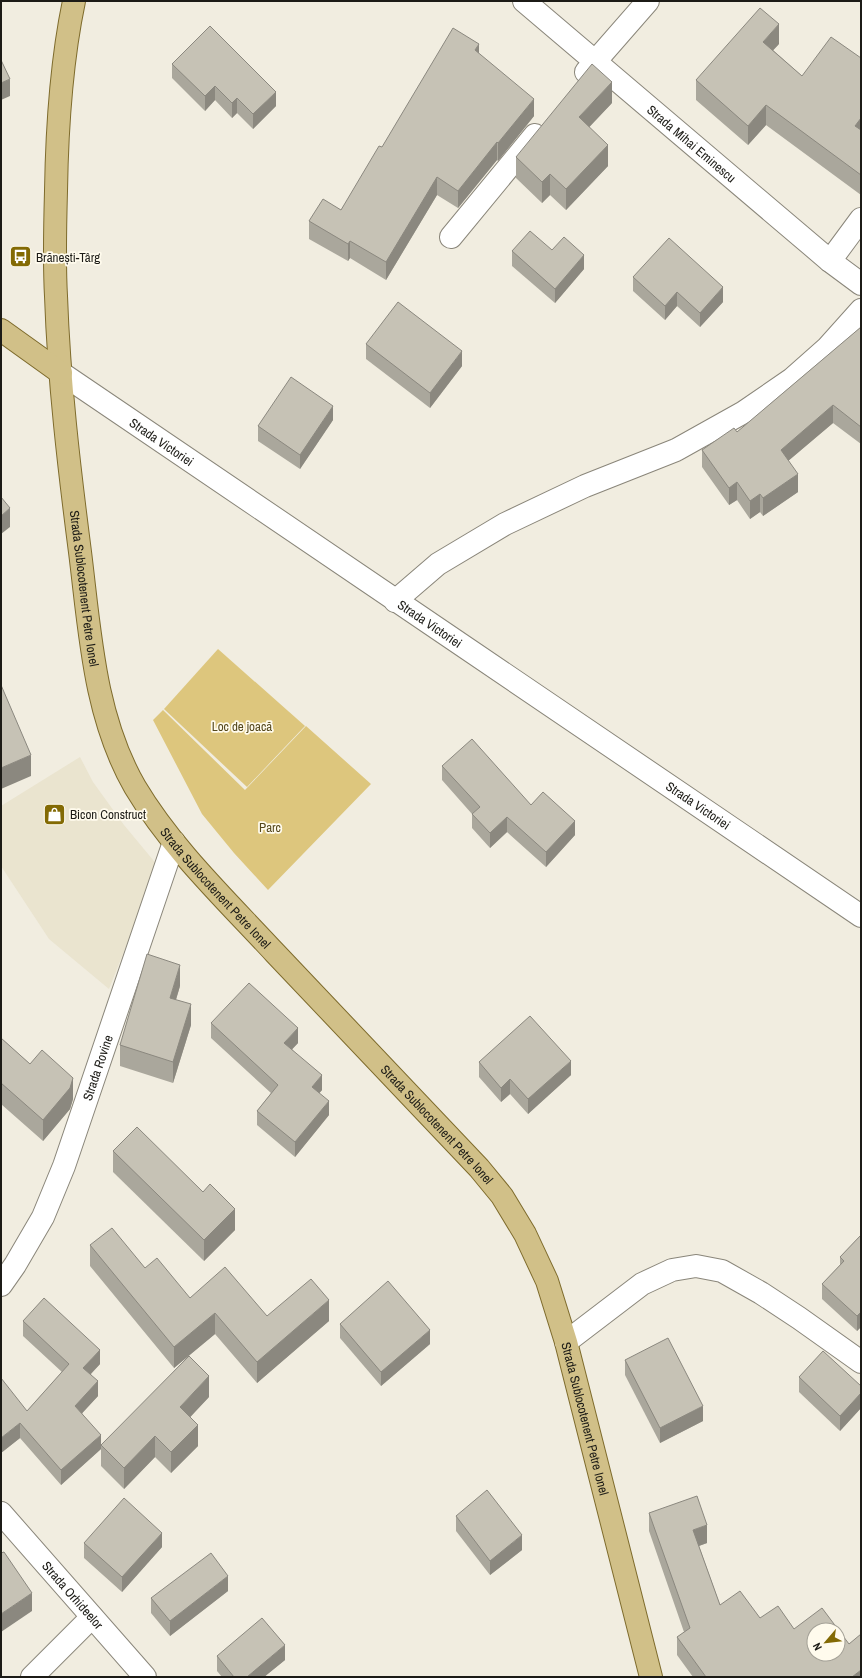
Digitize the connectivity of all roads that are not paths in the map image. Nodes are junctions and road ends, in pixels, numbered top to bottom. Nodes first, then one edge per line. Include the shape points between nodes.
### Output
1 (74, 1) edge
2 (524, 1) edge
3 (648, 1) edge
4 (595, 62) junction
5 (575, 86) edge
6 (545, 122) edge
7 (861, 219) edge
8 (452, 237) dead end
9 (830, 261) junction
10 (861, 284) edge
11 (861, 310) edge
12 (1, 330) edge
13 (60, 373) junction
14 (395, 601) junction
15 (174, 842) junction
16 (861, 916) edge
17 (1, 1285) edge
18 (566, 1342) junction
19 (861, 1362) edge
20 (1, 1513) edge
21 (92, 1617) junction
22 (32, 1677) edge
23 (145, 1677) edge
24 (650, 1677) edge

1 - 13 main road, Strada Sublocotenent Petre Ionel via 65,56 57,138 56,294
2 - 4 street, Strada Mihai Eminescu
3 - 4 street
4 - 5 street
4 - 9 street, Strada Mihai Eminescu
6 - 8 street
7 - 9 street
9 - 10 street, Strada Mihai Eminescu
11 - 14 street via 826,348 792,379 744,412 676,450 586,486 506,524 438,564
12 - 13 main road, Strada Victoriei
13 - 14 street, Strada Victoriei
13 - 15 main road, Strada Sublocotenent Petre Ionel via 97,680 106,719 118,755 136,788
14 - 16 street, Strada Victoriei
15 - 17 street, Strada Rovine via 64,1166 43,1217
15 - 18 main road, Strada Sublocotenent Petre Ionel via 206,880 479,1168 502,1196 525,1234 546,1281
18 - 19 street via 642,1284 672,1270 696,1266 722,1271 761,1293
18 - 24 main road, Strada Sublocotenent Petre Ionel
20 - 21 street, Strada Orhideelor
21 - 22 street
21 - 23 street, Strada Orhideelor

